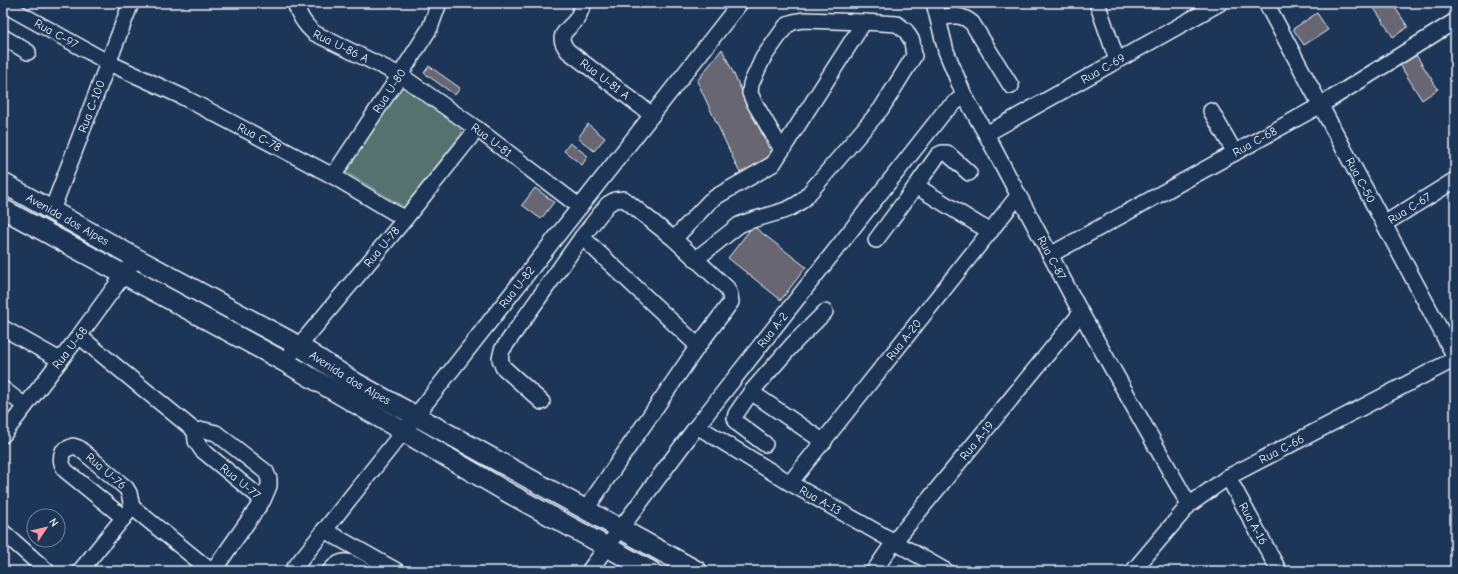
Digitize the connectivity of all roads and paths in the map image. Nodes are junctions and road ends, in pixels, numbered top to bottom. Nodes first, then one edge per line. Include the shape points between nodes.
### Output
1 (131, 3) edge
2 (295, 3) edge
3 (439, 3) edge
4 (584, 3) edge
5 (740, 3) edge
6 (934, 3) edge
7 (1097, 3) edge
8 (1220, 3) edge
9 (1266, 3) edge
10 (3, 4) edge
11 (938, 18) junction
12 (1455, 21) edge
13 (864, 22) junction
14 (3, 37) edge
15 (28, 52) dead end
16 (1117, 60) junction
17 (109, 63) junction
18 (400, 75) junction
19 (1012, 86) dead end
20 (964, 95) junction
21 (1320, 105) junction
22 (1211, 111) dead end
23 (652, 115) junction
24 (477, 129) junction
25 (986, 134) junction
26 (782, 150) junction
27 (1235, 153) junction
28 (969, 173) dead end
29 (333, 176) junction
30 (1455, 180) edge
31 (3, 183) edge
32 (916, 186) junction
33 (1018, 196) junction
34 (580, 207) junction
35 (3, 209) edge
36 (52, 210) junction
37 (405, 219) junction
38 (1384, 224) junction
39 (991, 231) junction
40 (582, 237) junction
41 (674, 239) junction
42 (876, 240) dead end
43 (1050, 255) junction
44 (136, 258) junction
45 (696, 259) junction
46 (124, 275) junction
47 (825, 312) dead end
48 (1081, 312) junction
49 (3, 328) edge
50 (79, 336) junction
51 (299, 346) junction
52 (698, 346) junction
53 (1455, 358) edge
54 (60, 360) junction
55 (283, 362) junction
56 (3, 388) edge
57 (751, 392) junction
58 (542, 402) dead end
59 (25, 406) junction
60 (415, 416) junction
61 (698, 426) junction
62 (195, 431) junction
63 (403, 432) junction
64 (3, 435) edge
65 (824, 442) junction
66 (765, 444) dead end
67 (1228, 477) junction
68 (790, 484) junction
69 (263, 500) junction
70 (1189, 505) junction
71 (586, 509) junction
72 (128, 512) junction
73 (620, 528) junction
74 (324, 530) junction
75 (3, 532) edge
76 (894, 542) junction
77 (607, 547) junction
78 (48, 571) edge
79 (80, 571) edge
80 (212, 571) edge
81 (292, 571) edge
82 (330, 571) edge
83 (365, 571) edge
84 (397, 571) edge
85 (589, 571) edge
86 (651, 571) edge
87 (697, 571) edge
88 (874, 571) edge
89 (946, 571) edge
90 (1133, 571) edge
91 (1278, 571) edge

1 - 17 street, Rua C-100
2 - 18 street, Rua U-86 A via 298,16 314,33
3 - 18 street, Rua U-80 via 430,28
4 - 23 street, Rua U-81 A via 561,40 568,51
5 - 23 street, Rua U-82
6 - 11 street, Rua C-87
7 - 16 street
8 - 16 street, Rua C-69
9 - 21 street, Rua C-50
10 - 17 street, Rua C-97
11 - 19 street via 958,15 972,23
11 - 20 street, Rua C-87 via 946,51
12 - 21 street, Rua C-68
13 - 26 street
13 - 26 street via 793,22 786,26 763,58 751,84 750,93
13 - 45 street via 897,24 906,31 912,41 914,56 881,109 797,206 739,225
14 - 15 street
16 - 25 street, Rua C-69
17 - 29 street, Rua C-78 via 183,97
17 - 36 street, Rua C-100
18 - 24 street, Rua U-81
18 - 29 street, Rua U-80
20 - 25 street, Rua C-87
20 - 61 street, Rua A-2 via 944,112
21 - 27 street, Rua C-68
21 - 38 street, Rua C-50
22 - 27 street
23 - 34 street, Rua U-82
24 - 34 street, Rua U-81
24 - 37 street, Rua U-78
25 - 33 street, Rua C-87
26 - 41 street via 773,164 710,201
27 - 43 street, Rua C-68
28 - 32 street via 947,153 942,153
29 - 37 street, Rua C-78
30 - 38 street, Rua C-67
31 - 36 main road, Avenida dos Alpes
32 - 39 street
32 - 42 street
33 - 39 street, Rua A-20
33 - 43 street, Rua C-87
34 - 60 street, Rua U-82
35 - 46 main road, Avenida dos Alpes
36 - 44 main road, Avenida dos Alpes
37 - 51 street, Rua U-78
38 - 53 street, Rua C-50
39 - 65 street, Rua A-20
40 - 41 street via 608,204 615,200 624,200
40 - 52 street
40 - 58 street via 502,350 500,359 503,367
41 - 45 street
43 - 48 street, Rua C-87
44 - 46 street, Rua U-68
44 - 51 main road, Avenida dos Alpes
45 - 52 street via 727,288 731,302
46 - 50 street, Rua U-68
46 - 55 main road, Avenida dos Alpes
47 - 57 street
48 - 70 street, Rua C-87
48 - 76 street, Rua A-19
49 - 54 street
50 - 54 street, Rua U-68
50 - 62 street
51 - 55 street, Rua U-78
51 - 60 main road, Avenida dos Alpes via 356,383
52 - 71 street
53 - 67 street, Rua C-66
54 - 59 street, Rua U-68
55 - 63 main road, Avenida dos Alpes
56 - 59 street
57 - 65 street
57 - 66 street via 735,418 737,423
59 - 64 street, Rua U-68
60 - 63 street, Rua U-82
60 - 71 main road, Avenida dos Alpes
61 - 68 street, Rua A-13
61 - 73 street, Rua A-2
62 - 69 street, Rua U-77 via 196,441 202,450
62 - 69 street, Rua U-77 via 216,433 266,472 269,486
63 - 74 street, Rua U-82
63 - 77 main road, Avenida dos Alpes
65 - 68 street, Rua A-20
67 - 70 street, Rua C-66
67 - 91 street, Rua A-16
68 - 76 street, Rua A-13
69 - 80 street
70 - 90 street, Rua C-66
71 - 73 main road, Avenida dos Alpes
72 - 72 street, Rua U-76 via 130,493 126,488 79,448 73,446 63,451 62,466 66,471
72 - 79 street
72 - 80 street, Rua U-76
73 - 77 street, Rua A-2
73 - 87 main road, Avenida dos Alpes
74 - 81 street, Rua U-82
74 - 84 street
75 - 78 street
76 - 88 street, Rua A-19
76 - 89 street, Rua A-13
77 - 85 street, Rua A-2
77 - 86 main road, Avenida dos Alpes
82 - 83 street via 343,561

